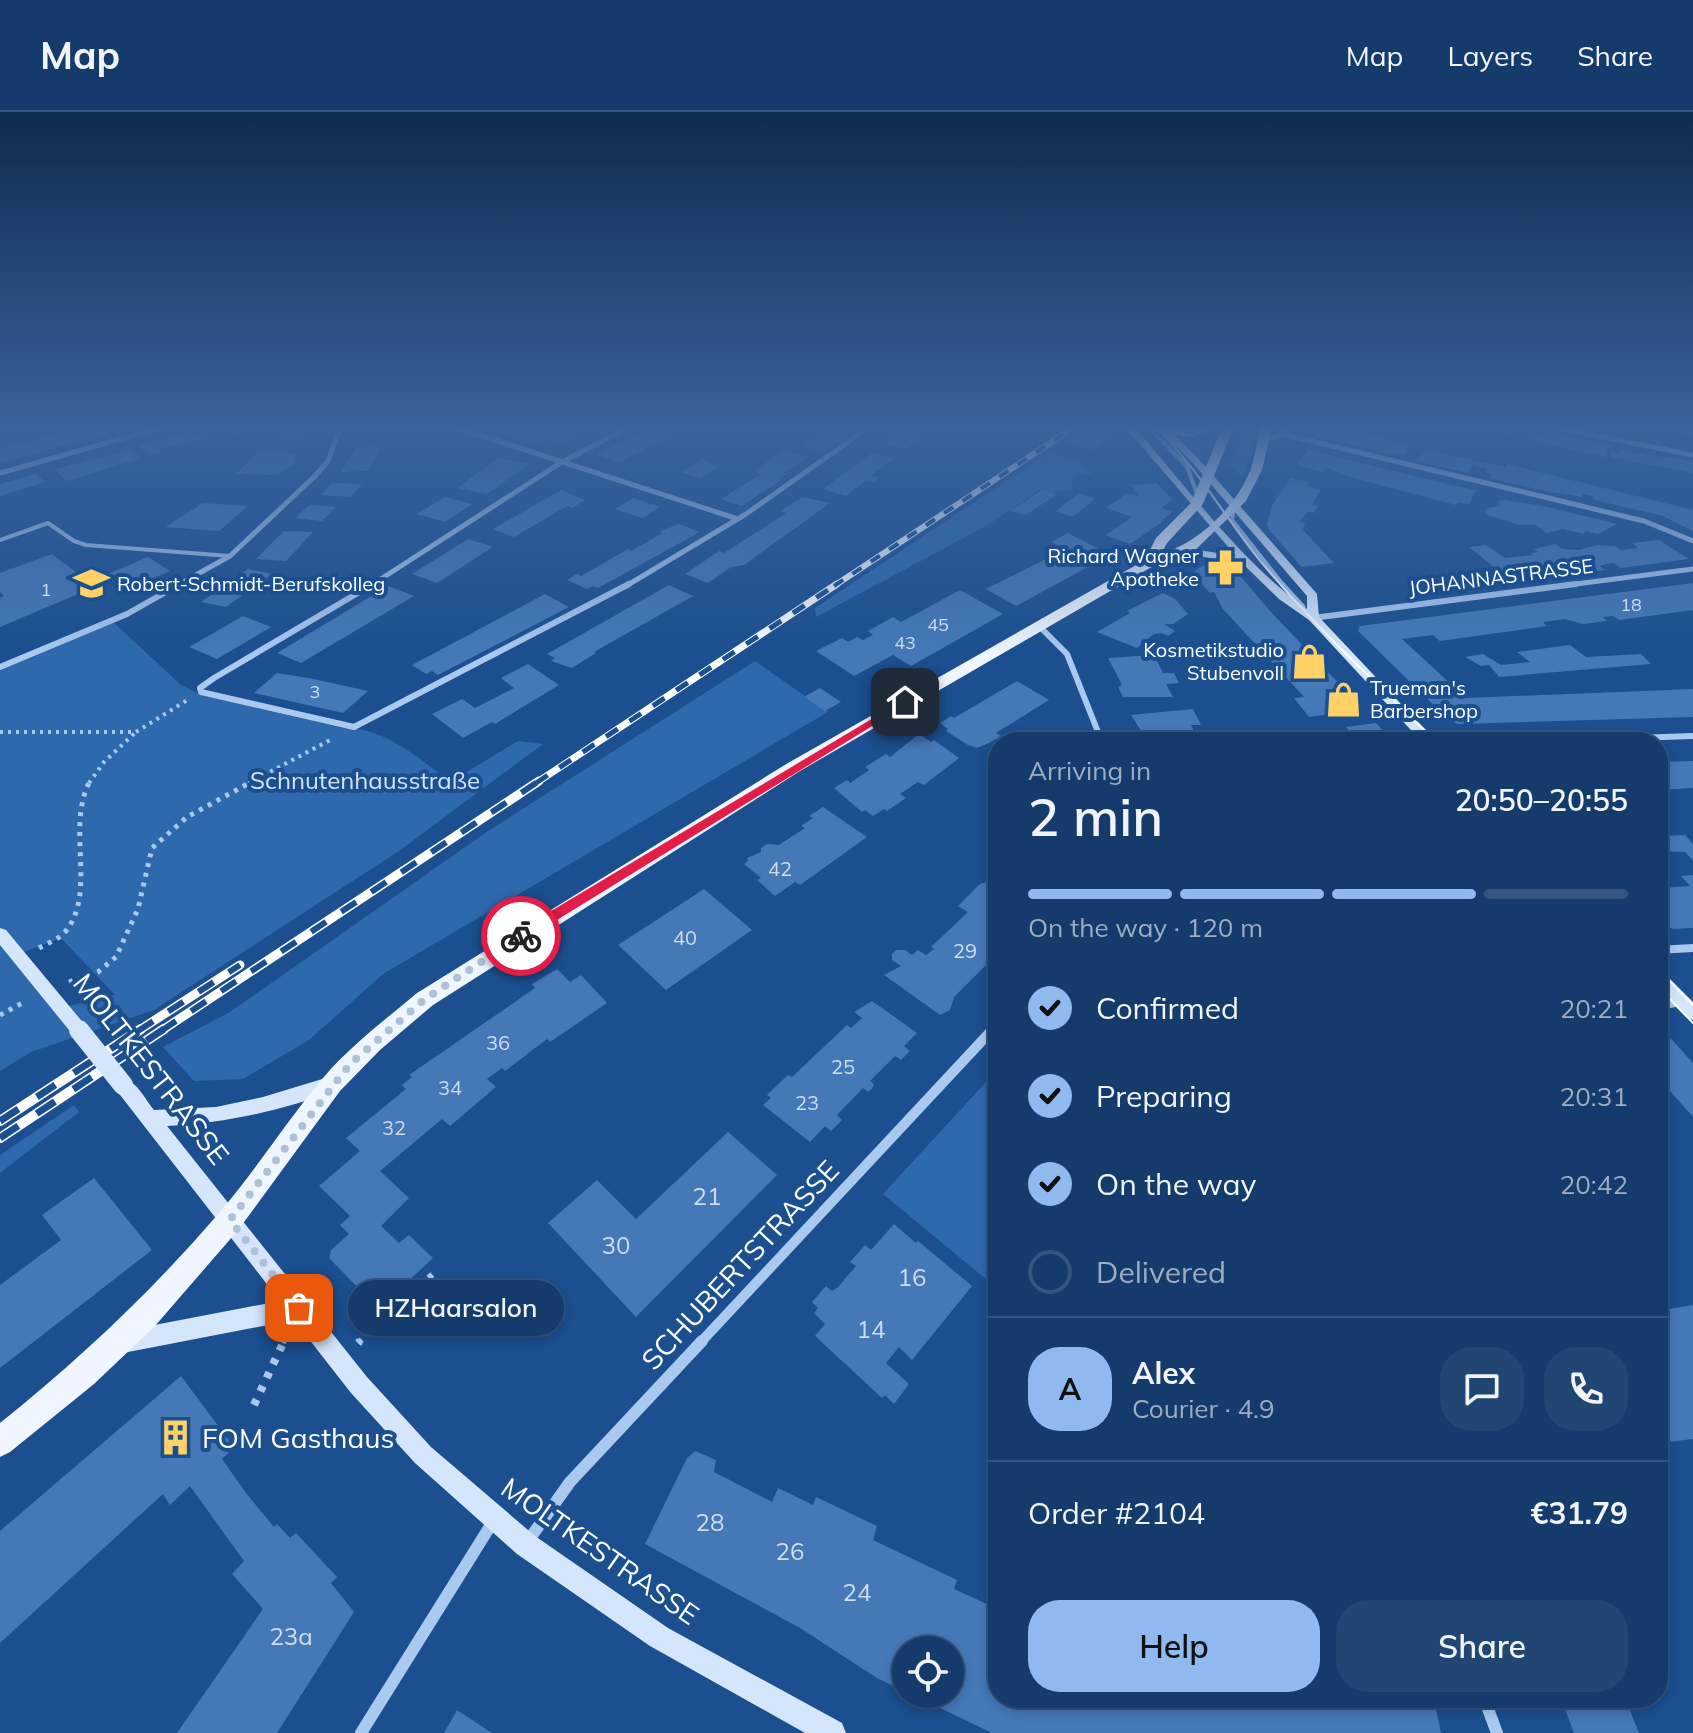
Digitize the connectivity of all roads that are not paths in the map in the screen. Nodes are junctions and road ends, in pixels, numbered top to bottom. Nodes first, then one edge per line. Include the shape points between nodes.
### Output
1 (287, 504) edge
2 (499, 504) edge
3 (691, 504) edge
4 (760, 504) edge
5 (1197, 504) joint
6 (1231, 504) edge
7 (1237, 504) edge
8 (1572, 504) edge
9 (1234, 507) junction
10 (738, 519) junction
11 (1215, 527) junction
12 (0, 540) edge
13 (1693, 541) edge
14 (1186, 551) junction
15 (230, 556) junction
16 (1246, 561) junction
17 (1150, 562) junction
18 (1693, 569) edge
19 (1313, 618) junction
20 (1039, 626) junction
21 (0, 667) edge
22 (1098, 732) edge
23 (1420, 732) edge
24 (1693, 736) edge
25 (1668, 737) edge
26 (0, 934) edge
27 (1693, 948) edge
28 (1668, 949) edge
29 (1668, 988) edge
30 (1687, 1008) edge
31 (988, 1035) edge
32 (332, 1084) junction
33 (148, 1119) junction
34 (230, 1220) junction
35 (299, 1308) junction
36 (118, 1343) junction
37 (0, 1442) edge
38 (494, 1519) junction
39 (526, 1545) junction
40 (1488, 1708) edge
41 (361, 1733) edge
42 (832, 1733) edge
43 (1497, 1733) edge

1 - 15 street
2 - 10 street via 205,684 201,692 354,727 577,612
3 - 10 street
4 - 10 street
5 - 11 street
5 - 17 main road via 1161,541
6 - 9 street
7 - 9 main road
8 - 13 street via 1644,521
9 - 11 main road
9 - 19 street via 1313,596
11 - 14 main road
11 - 16 street
12 - 15 lane via 48,523 86,545
14 - 16 street
14 - 17 main road
15 - 21 street via 127,614
16 - 19 street
17 - 20 main road
18 - 19 street, JOHANNASTRASSE
19 - 23 street
20 - 22 street via 1067,654
20 - 32 main road via 878,717 484,959 398,1021
24 - 25 street
26 - 33 street, MOLTKESTRASSE, bridge
27 - 28 street
29 - 30 street
31 - 39 street, SCHUBERTSTRASSE via 570,1482
32 - 33 street via 216,1115
32 - 34 main road
33 - 34 street, MOLTKESTRASSE
34 - 35 street, MOLTKESTRASSE
34 - 36 main road
35 - 36 street
35 - 38 street, MOLTKESTRASSE via 423,1455
36 - 37 main road
38 - 39 street, MOLTKESTRASSE
38 - 41 street
39 - 42 street, MOLTKESTRASSE via 659,1637
40 - 43 street

